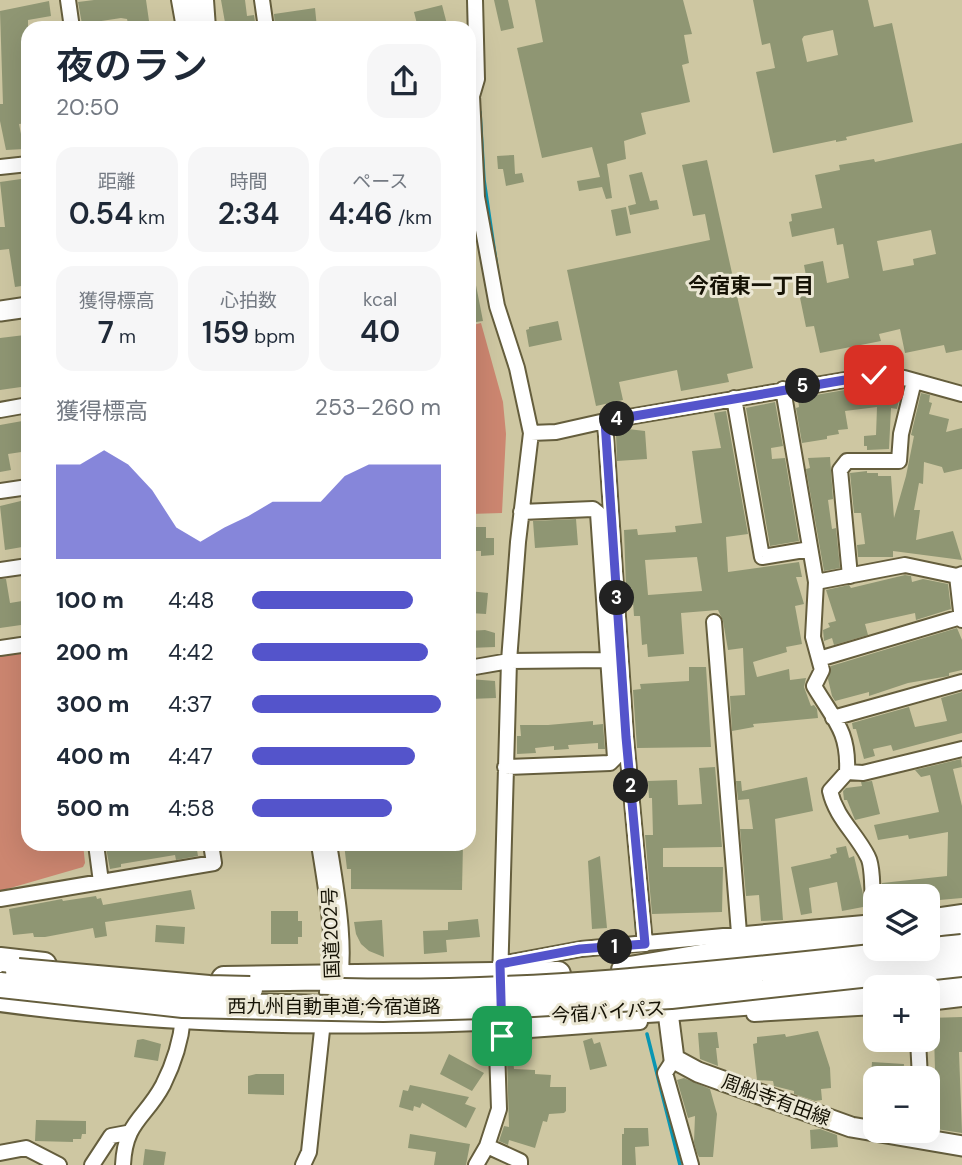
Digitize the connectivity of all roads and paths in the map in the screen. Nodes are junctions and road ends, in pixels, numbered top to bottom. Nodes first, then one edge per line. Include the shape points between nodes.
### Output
1 (68, 0) edge
2 (178, 0) edge
3 (192, 0) edge
4 (206, 0) edge
5 (262, 0) edge
6 (475, 0) edge
7 (71, 21) edge
8 (182, 21) edge
9 (196, 21) edge
10 (208, 21) edge
11 (265, 21) edge
12 (476, 21) edge
13 (476, 40) edge
14 (476, 82) edge
15 (21, 165) edge
16 (0, 167) edge
17 (476, 212) edge
18 (21, 308) edge
19 (0, 311) edge
20 (914, 381) junction
21 (783, 389) junction
22 (962, 394) edge
23 (734, 398) junction
24 (21, 406) edge
25 (0, 410) edge
26 (605, 421) junction
27 (531, 433) junction
28 (21, 488) edge
29 (0, 491) edge
30 (521, 512) junction
31 (810, 549) junction
32 (21, 567) edge
33 (0, 570) edge
34 (959, 575) edge
35 (850, 576) junction
36 (816, 582) junction
37 (962, 618) edge
38 (714, 622) dead end
39 (21, 645) edge
40 (0, 648) edge
41 (819, 659) junction
42 (608, 660) junction
43 (509, 661) junction
44 (476, 667) edge
45 (962, 682) edge
46 (833, 718) junction
47 (962, 749) edge
48 (505, 767) junction
49 (847, 772) junction
50 (97, 851) edge
51 (212, 851) edge
52 (325, 851) edge
53 (101, 882) junction
54 (871, 884) edge
55 (0, 899) edge
56 (962, 912) edge
57 (940, 916) edge
58 (863, 927) edge
59 (962, 927) edge
60 (863, 928) edge
61 (940, 929) edge
62 (739, 933) junction
63 (962, 940) edge
64 (940, 943) edge
65 (645, 944) junction
66 (962, 947) edge
67 (863, 949) edge
68 (0, 960) edge
69 (962, 964) edge
70 (0, 969) edge
71 (500, 970) junction
72 (624, 970) junction
73 (962, 971) edge
74 (336, 978) junction
75 (0, 985) edge
76 (962, 986) edge
77 (940, 989) edge
78 (863, 994) edge
79 (0, 999) edge
80 (962, 999) edge
81 (940, 1002) edge
82 (863, 1007) edge
83 (666, 1014) junction
84 (183, 1018) junction
85 (323, 1021) junction
86 (502, 1028) junction
87 (674, 1059) junction
88 (863, 1128) edge
89 (127, 1133) junction
90 (940, 1140) edge
91 (487, 1146) junction
92 (962, 1146) edge
93 (0, 1153) edge
94 (59, 1165) edge
95 (92, 1165) edge
96 (123, 1165) edge
97 (303, 1165) edge
98 (476, 1165) edge
99 (520, 1165) edge
100 (691, 1165) edge

1 - 7 street
2 - 8 street
3 - 9 highway
4 - 10 street
5 - 11 street
6 - 12 street
13 - 14 street
15 - 16 street
17 - 27 street
18 - 19 main road
20 - 21 street via 874,375
20 - 22 street
20 - 35 street via 899,461 847,461 840,470
21 - 23 street
21 - 31 street
23 - 26 street
23 - 31 street via 762,557
24 - 25 street
26 - 27 street
26 - 65 street
27 - 30 street
28 - 29 street
30 - 42 street via 593,509 598,513
30 - 43 street
31 - 36 street
32 - 33 street
34 - 35 street via 905,565
34 - 37 street
35 - 36 street
36 - 41 street via 813,637
37 - 41 street
38 - 62 street
39 - 40 street
41 - 46 street via 822,670 814,686
42 - 43 street
42 - 48 street via 615,758 610,763
43 - 44 street
43 - 48 street
45 - 46 street
46 - 49 street via 844,734
47 - 49 street via 863,773
48 - 71 street
49 - 54 street via 830,791 833,806 869,859
50 - 53 street
51 - 53 street via 214,863
52 - 74 highway, 国道202号
53 - 55 street
56 - 57 street
58 - 62 street
59 - 61 highway
60 - 72 highway
62 - 65 street
63 - 64 highway
65 - 71 street via 580,949
66 - 70 highway, 西九州自動車道;今宿道路, bridge via 669,976 385,992 209,988
67 - 72 highway, 今宿バイパス
68 - 74 highway, 今宿バイパス via 159,977
69 - 75 highway, 西九州自動車道;今宿道路, bridge via 671,996 383,1009 183,1005
71 - 72 highway, 今宿バイパス
71 - 74 highway, 今宿バイパス
71 - 86 street
73 - 83 highway, 今宿バイパス via 790,990
74 - 85 highway, 国道202号
76 - 77 highway
78 - 83 highway
79 - 84 highway, 今宿バイパス
80 - 81 street
82 - 83 street
83 - 86 highway, 今宿バイパス
83 - 87 main road
84 - 85 highway, 今宿バイパス
84 - 89 street via 180,1042 162,1086
85 - 86 highway, 今宿バイパス
85 - 97 street via 309,1152
86 - 91 street via 497,1049 499,1109
87 - 88 main road, 周船寺有田線 via 698,1072
87 - 100 street via 665,1073
89 - 95 street via 111,1136
89 - 96 street
90 - 92 main road, 周船寺有田線
91 - 98 street
91 - 99 street
93 - 94 street via 26,1149

